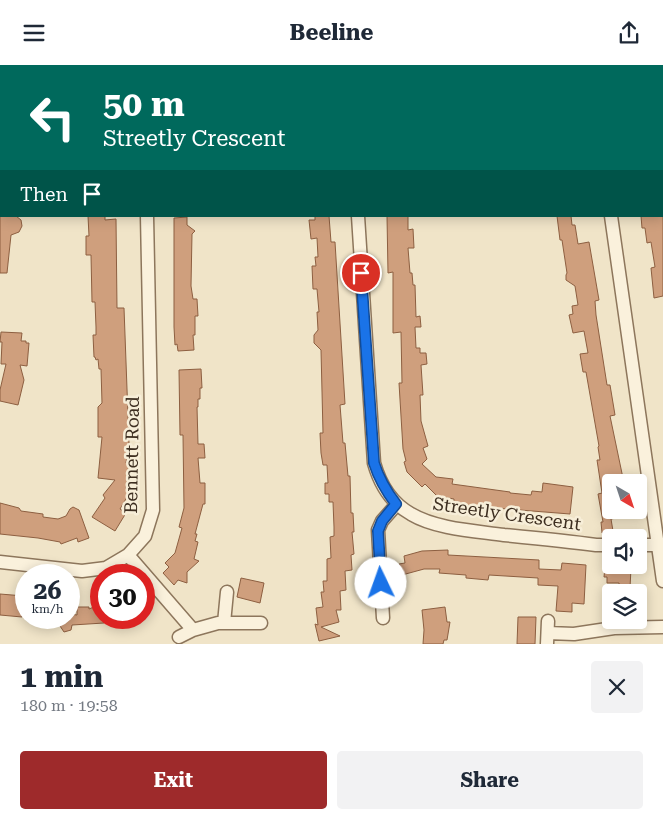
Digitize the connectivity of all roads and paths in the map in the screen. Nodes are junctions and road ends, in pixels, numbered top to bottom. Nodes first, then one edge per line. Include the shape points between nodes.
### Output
1 (146, 217) edge
2 (358, 217) edge
3 (611, 217) edge
4 (396, 504) junction
5 (602, 545) edge
6 (647, 545) edge
7 (660, 545) edge
8 (128, 555) junction
9 (0, 563) edge
10 (663, 581) edge
11 (227, 592) dead end
12 (383, 618) dead end
13 (224, 623) junction
14 (261, 623) dead end
15 (663, 627) edge
16 (193, 630) junction
17 (548, 633) edge
18 (179, 637) dead end

1 - 8 street, Bennett Road via 153,510 145,536
2 - 4 street, Streetly Crescent via 374,463 378,477
3 - 7 street
4 - 5 street, Streetly Crescent via 425,521 452,527
4 - 12 street via 378,531
6 - 7 street
7 - 10 street
8 - 9 street, Bennett Road via 106,568 82,571
8 - 16 street
11 - 13 street
13 - 14 street
13 - 16 street
15 - 17 street
16 - 18 street

